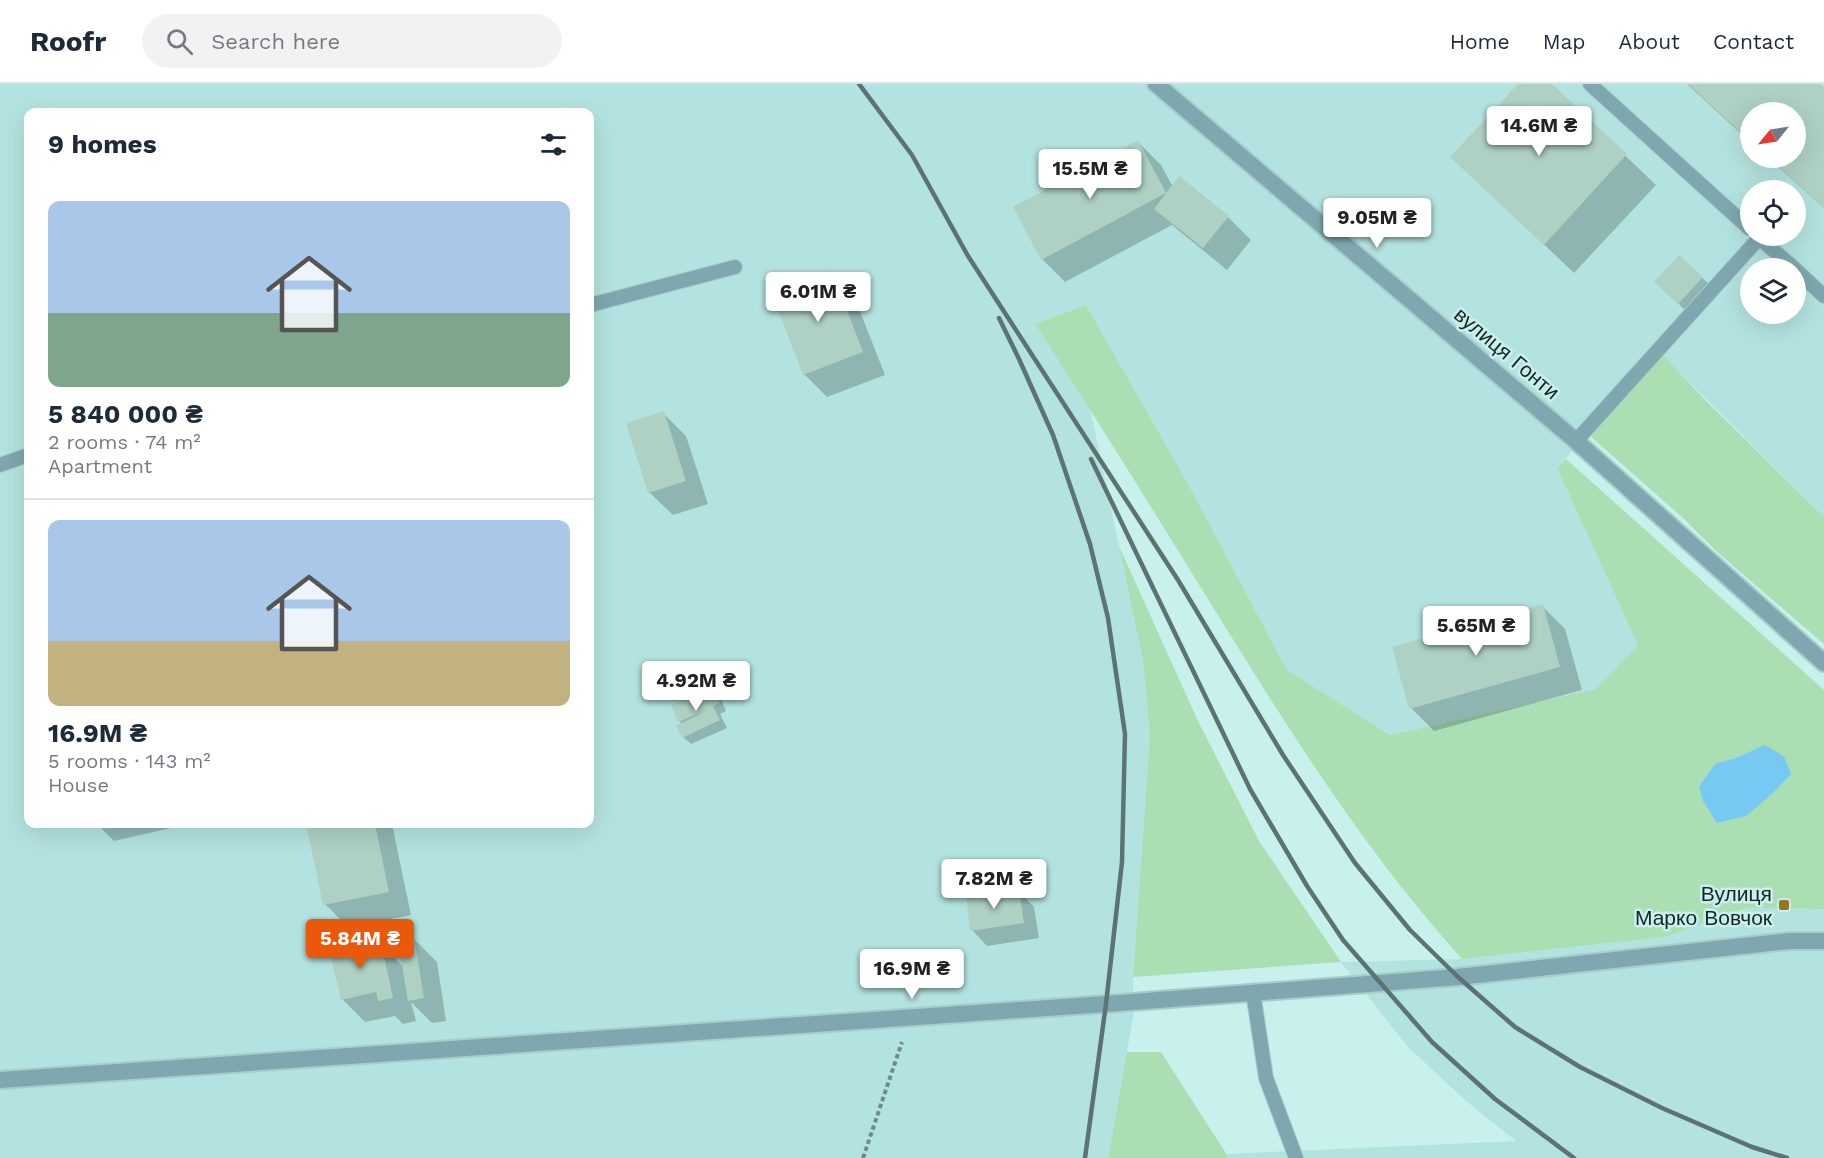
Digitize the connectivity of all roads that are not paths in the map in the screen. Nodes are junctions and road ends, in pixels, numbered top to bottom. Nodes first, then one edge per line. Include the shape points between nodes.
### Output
1 (1156, 84) edge
2 (1590, 84) edge
3 (1740, 220) edge
4 (1746, 246) edge
5 (1769, 246) edge
6 (1783, 258) edge
7 (735, 267) dead end
8 (1806, 279) edge
9 (1824, 296) edge
10 (594, 304) edge
11 (1576, 441) junction
12 (24, 456) edge
13 (0, 465) edge
14 (1824, 663) edge
15 (1824, 941) edge
16 (1253, 992) junction
17 (0, 1080) edge
18 (1296, 1158) edge

1 - 11 street, вулиця Гонти
2 - 3 lane
4 - 11 lane
5 - 6 lane
7 - 10 lane
8 - 9 lane
11 - 14 street, вулиця Гонти
12 - 13 lane
15 - 16 street via 1789,941 1458,976
16 - 17 street
16 - 18 lane via 1266,1078

